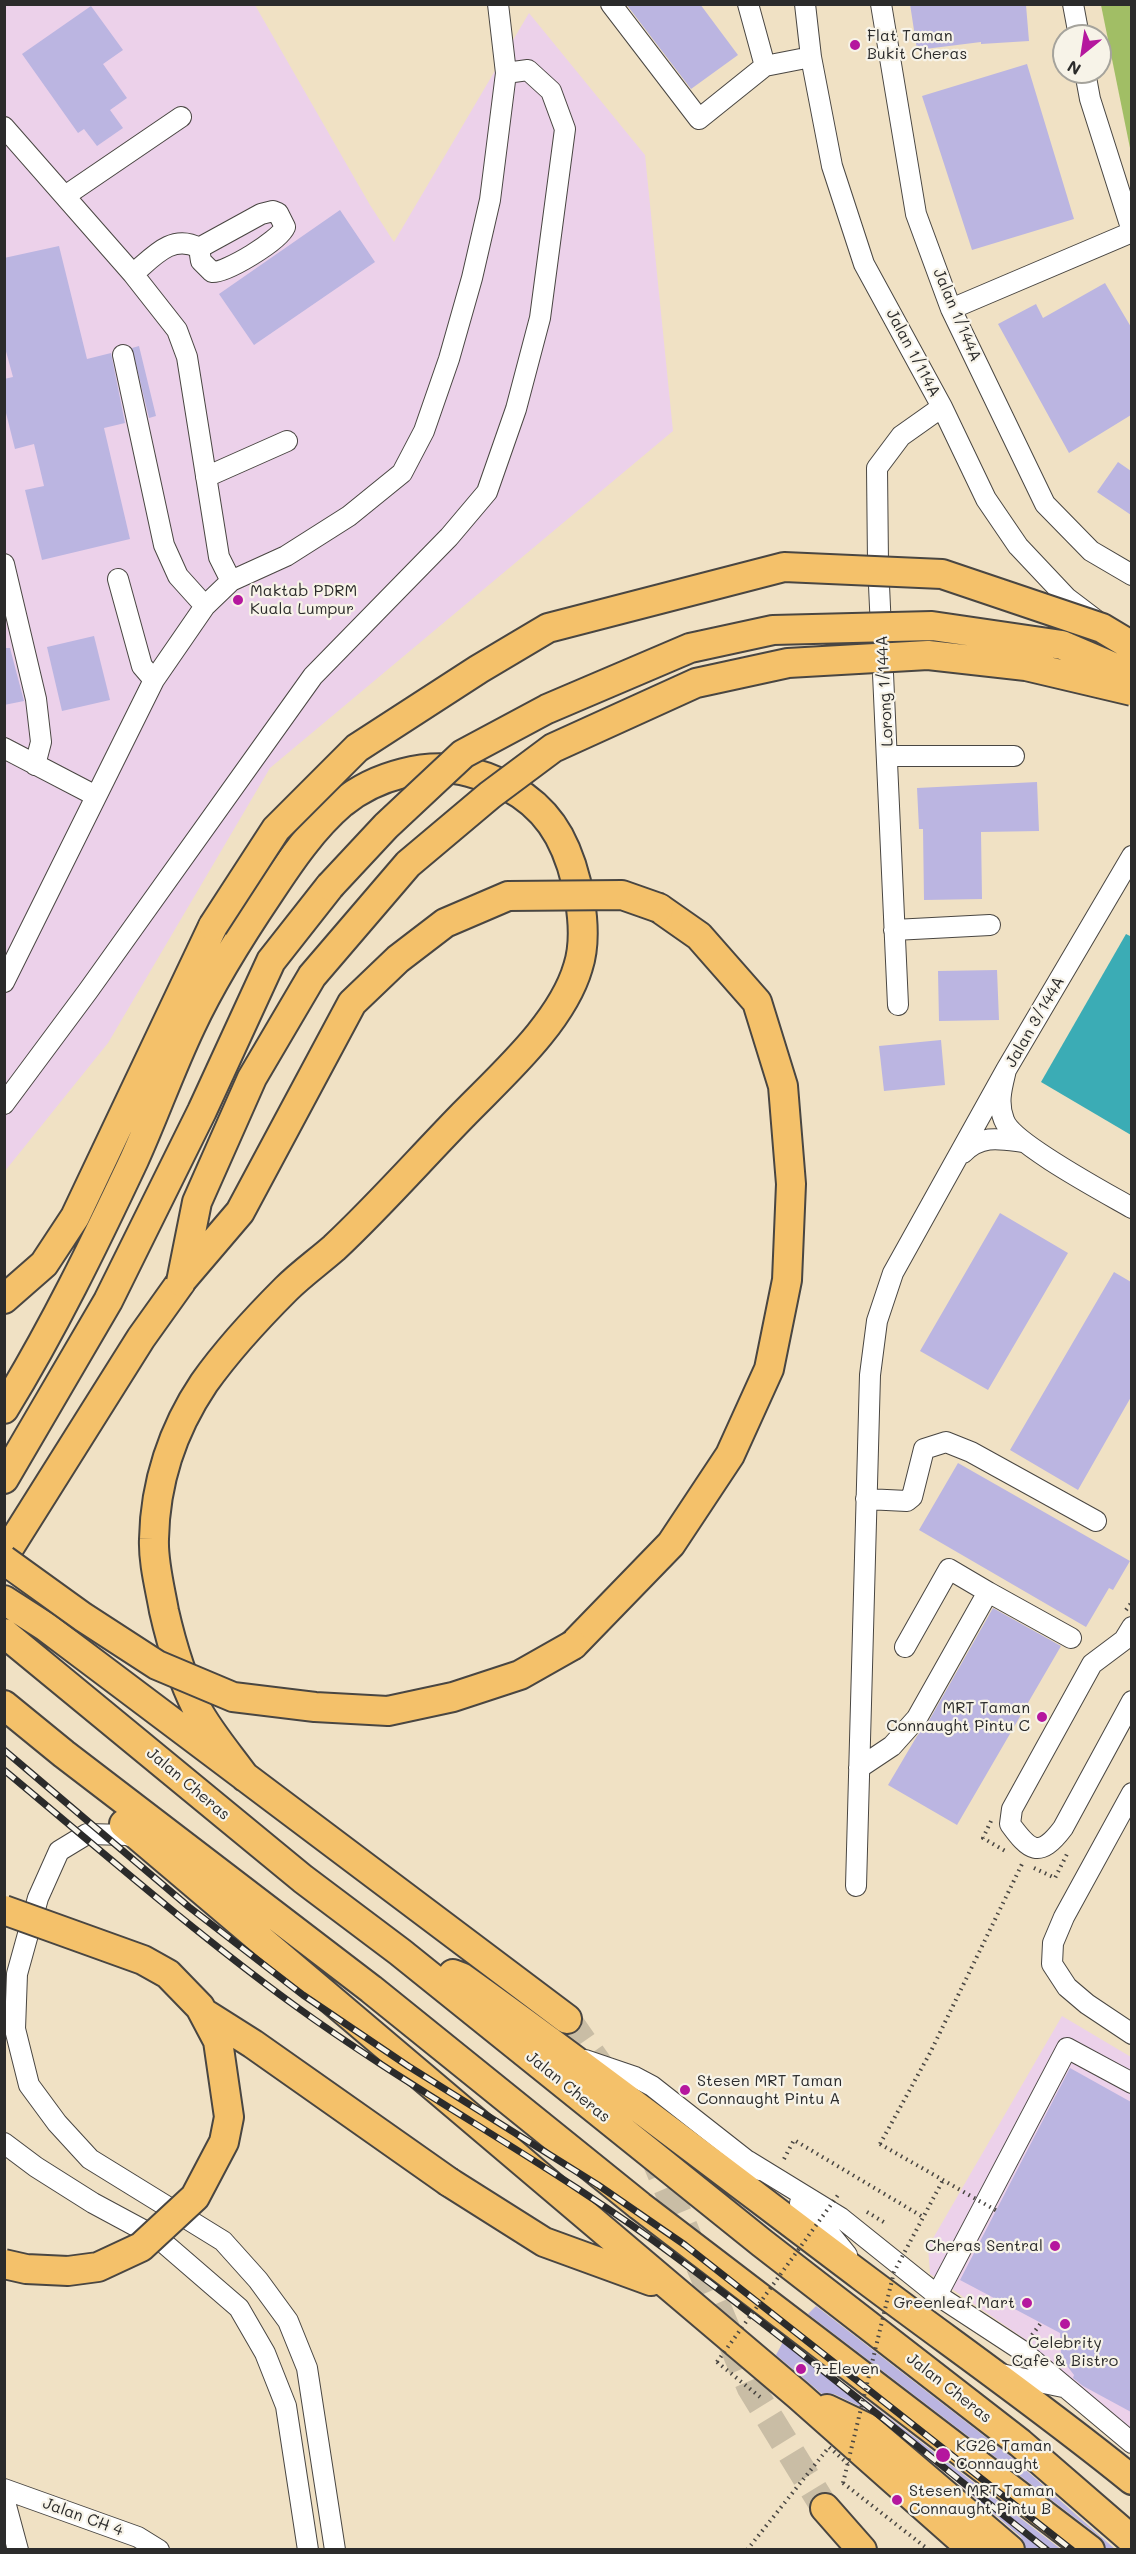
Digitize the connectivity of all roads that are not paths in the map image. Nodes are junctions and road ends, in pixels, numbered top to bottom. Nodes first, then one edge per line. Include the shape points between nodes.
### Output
1 (498, 4) edge
2 (611, 4) edge
3 (748, 4) edge
4 (805, 4) edge
5 (881, 4) edge
6 (1073, 4) edge
7 (1077, 24) edge
8 (811, 57) junction
9 (765, 66) junction
10 (506, 73) junction
11 (1088, 84) edge
12 (181, 117) dead end
13 (4, 127) edge
14 (65, 196) junction
15 (1131, 232) edge
16 (199, 248) dead end
17 (133, 274) junction
18 (951, 309) junction
19 (123, 355) dead end
20 (942, 407) junction
21 (921, 421) junction
22 (951, 426) junction
23 (287, 441) dead end
24 (206, 477) junction
25 (4, 564) edge
26 (1131, 575) edge
27 (118, 579) dead end
28 (231, 581) junction
29 (205, 606) junction
30 (1131, 640) edge
31 (1131, 646) edge
32 (1131, 675) edge
33 (154, 680) junction
34 (1131, 691) edge
35 (4, 748) edge
36 (888, 756) junction
37 (1014, 756) dead end
38 (35, 765) junction
39 (96, 796) junction
40 (1131, 856) edge
41 (990, 925) dead end
42 (894, 930) junction
43 (4, 982) edge
44 (898, 1005) dead end
45 (1006, 1070) junction
46 (4, 1104) edge
47 (1023, 1142) junction
48 (960, 1157) junction
49 (1131, 1208) edge
50 (181, 1282) junction
51 (4, 1299) edge
52 (4, 1409) edge
53 (4, 1479) edge
54 (866, 1499) junction
55 (1096, 1521) dead end
56 (4, 1558) edge
57 (988, 1592) junction
58 (4, 1600) edge
59 (4, 1633) edge
60 (1129, 1637) edge
61 (1071, 1638) dead end
62 (905, 1647) dead end
63 (1131, 1701) edge
64 (4, 1705) edge
65 (64, 1754) junction
66 (859, 1768) junction
67 (245, 1777) junction
68 (1131, 1793) edge
69 (147, 1842) junction
70 (856, 1886) dead end
71 (4, 1910) edge
72 (4, 1927) edge
73 (400, 1952) junction
74 (567, 2019) tunnel mouth
75 (1131, 2034) edge
76 (571, 2056) junction
77 (1131, 2083) edge
78 (4, 2143) edge
79 (748, 2162) junction
80 (4, 2264) edge
81 (867, 2280) junction
82 (670, 2288) junction
83 (937, 2295) junction
84 (995, 2373) junction
85 (1066, 2388) junction
86 (798, 2396) junction
87 (1131, 2443) edge
88 (1131, 2480) edge
89 (4, 2489) edge
90 (4, 2498) edge
91 (825, 2508) tunnel mouth
92 (1131, 2540) edge
93 (18, 2550) edge
94 (159, 2550) edge
95 (308, 2550) edge
96 (335, 2550) edge
97 (862, 2550) edge
98 (973, 2550) edge
99 (1010, 2550) edge
100 (1090, 2550) edge

1 - 10 street
2 - 9 street via 699,119
3 - 9 street
4 - 8 street, Jalan 1/114A
5 - 18 street, Jalan 1/144A via 916,214
6 - 7 street
8 - 9 street
8 - 20 street, Jalan 1/114A via 832,166 864,264
10 - 28 street via 490,200 472,278 424,431 402,473 349,516 286,556
10 - 46 street via 528,70 551,91 565,129 540,318 516,409 487,492 449,537 313,676
11 - 15 street
12 - 14 street
13 - 14 street
14 - 17 street
15 - 18 street
16 - 17 street via 179,241
17 - 24 street via 181,339
18 - 26 street, Jalan 1/144A via 1045,504 1091,551
19 - 29 street via 164,545 178,576
20 - 21 street, Lorong 1/144A
20 - 22 street, Jalan 1/114A
21 - 22 street
21 - 36 street, Lorong 1/144A via 901,436 877,468
22 - 30 street, Jalan 1/114A via 986,499 1018,546 1067,598
23 - 24 street
24 - 28 street via 219,557
25 - 38 street via 36,699 41,742
27 - 33 street via 142,666
28 - 29 street
29 - 33 street
31 - 51 highway, bridge via 1102,628 942,574 784,567 548,628 357,748 276,829 213,926 75,1217 44,1264
32 - 53 highway, bridge via 1062,645 932,626 773,630 690,648 558,704 463,754 330,886 271,961 202,1112 108,1301
33 - 39 street
34 - 50 highway, bridge via 1026,666 928,655 788,663 696,683 553,748 408,864 312,976 252,1078 197,1203
35 - 38 street
36 - 37 street
36 - 42 street, Lorong 1/144A
38 - 39 street
39 - 43 street
40 - 45 street, Jalan 3/144A
41 - 42 street
42 - 44 street, Lorong 1/144A
45 - 47 street, Jalan 3/144A via 1000,1100 1004,1122
45 - 48 street
47 - 48 street via 990,1137 970,1145
47 - 49 street, Jalan 3/144A
48 - 54 street via 893,1273 877,1321 870,1375
50 - 56 highway via 141,1338
50 - 56 highway, bridge via 240,1212 352,1003 398,959 445,923 508,896 622,895 659,909 699,936 756,1002 783,1086 791,1184 787,1280 769,1369 730,1455 671,1544 573,1644 520,1675 453,1697 388,1711 233,1697 157,1665 82,1617
52 - 67 highway, bridge via 36,1358 96,1241 191,1026 240,937 300,848 344,801 381,781 420,768 452,767 480,774 515,789 541,810 558,835 577,890 583,937 579,966 567,993 546,1025 492,1085 343,1239 287,1288 245,1335 205,1382 174,1435 159,1488 153,1542 160,1588 178,1668 200,1714
54 - 55 street via 907,1501 912,1497 924,1449 946,1442
54 - 66 street
57 - 61 street
57 - 62 street via 950,1569
57 - 66 street via 917,1718 892,1746
58 - 67 highway via 46,1627
59 - 73 highway, Jalan Cheras via 303,1879
60 - 63 street via 1092,1664 1012,1809 1010,1824 1026,1844 1040,1848 1053,1842
64 - 65 highway
65 - 69 highway via 103,1807
65 - 100 highway via 371,1989 640,2206
66 - 70 street
67 - 74 highway
68 - 75 street via 1064,1917 1052,1954 1052,1964 1067,1987
69 - 82 highway
69 - 96 street via 127,1835 87,1834 59,1851 38,1898 17,1974 15,2029 29,2085 90,2159 223,2241 288,2321 307,2368
71 - 80 highway, bridge via 143,1960 168,1974 200,2007 218,2041 229,2117 224,2142 195,2196 141,2247 98,2267 78,2270 26,2269
72 - 82 highway, bridge via 170,1992 544,2242
73 - 76 highway via 461,1977
73 - 92 highway, Jalan Cheras via 762,2243 1020,2443
76 - 79 street via 652,2086
76 - 81 highway
77 - 83 street via 1066,2048
78 - 95 street via 93,2203 158,2238 239,2308 266,2353 286,2406
79 - 81 street via 813,2214
79 - 83 street via 842,2218
81 - 84 highway
82 - 86 highway
83 - 85 street via 1021,2350
84 - 85 street
84 - 88 highway
85 - 87 street
86 - 98 highway
86 - 99 highway via 867,2428
89 - 94 street, Jalan CH 4 via 138,2537
90 - 93 street
91 - 97 highway

